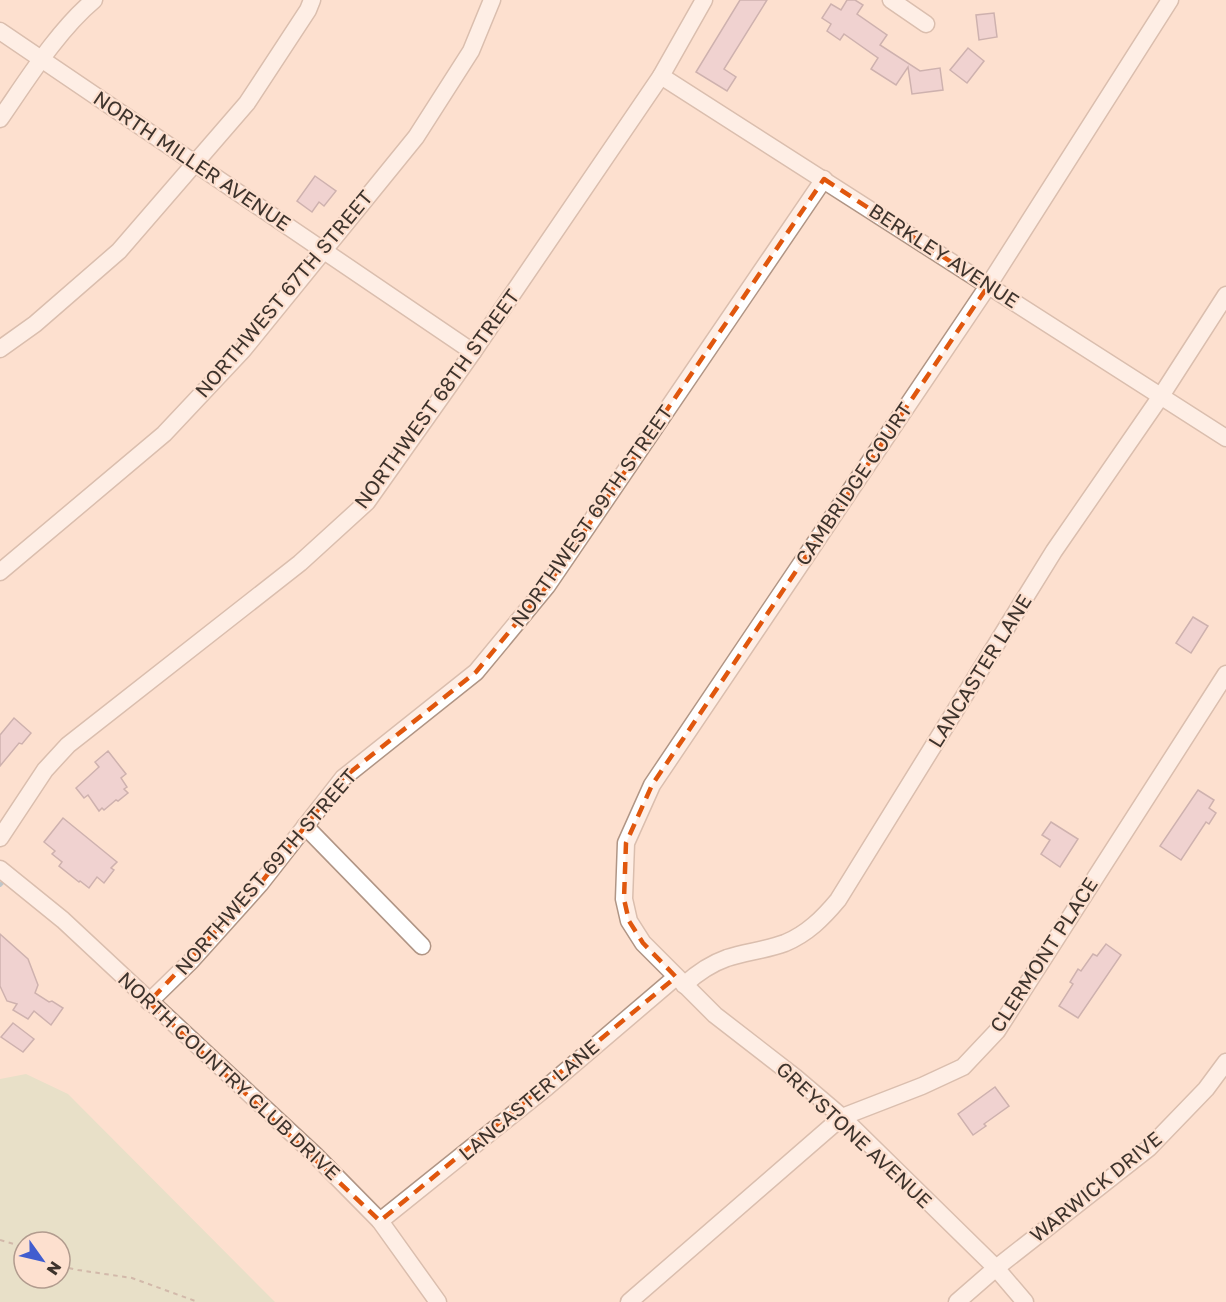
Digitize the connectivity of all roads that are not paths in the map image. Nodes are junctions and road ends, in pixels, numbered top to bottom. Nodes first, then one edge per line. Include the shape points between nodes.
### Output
1 (94, 0) edge
2 (312, 0) edge
3 (492, 0) edge
4 (704, 0) edge
5 (891, 0) edge
6 (1170, 0) edge
7 (926, 24) dead end
8 (0, 31) edge
9 (41, 60) junction
10 (661, 76) junction
11 (0, 119) edge
12 (196, 163) junction
13 (824, 179) junction
14 (323, 249) junction
15 (988, 285) junction
16 (1226, 295) edge
17 (0, 349) edge
18 (473, 352) junction
19 (1161, 396) junction
20 (1226, 438) edge
21 (0, 572) edge
22 (1226, 674) edge
23 (305, 826) junction
24 (0, 838) edge
25 (0, 869) edge
26 (422, 946) dead end
27 (680, 981) junction
28 (149, 1002) junction
29 (1226, 1062) edge
30 (842, 1118) junction
31 (380, 1221) junction
32 (996, 1268) junction
33 (438, 1302) edge
34 (629, 1302) edge
35 (957, 1302) edge
36 (1025, 1302) edge

1 - 9 street
2 - 12 street via 246,102
3 - 14 street, NORTHWEST 67TH STREET via 471,51 416,137
4 - 10 street, NORTHWEST 68TH STREET
5 - 7 street
6 - 15 street, CAMBRIDGE COURT
8 - 9 street, NORTH MILLER AVENUE
9 - 11 street
9 - 12 street, NORTH MILLER AVENUE
10 - 13 street, BERKLEY AVENUE
10 - 18 street, NORTHWEST 68TH STREET
12 - 14 street, NORTH MILLER AVENUE
12 - 17 street via 118,250 35,324
13 - 15 street, BERKLEY AVENUE
13 - 23 street, NORTHWEST 69TH STREET via 548,586 476,672 343,778
14 - 18 street, NORTH MILLER AVENUE
14 - 21 street, NORTHWEST 67TH STREET via 243,350 164,434
15 - 19 street, BERKLEY AVENUE
15 - 27 street, CAMBRIDGE COURT via 652,785 626,843 624,899 629,921 643,943
16 - 19 street, LANCASTER LANE
18 - 24 street, NORTHWEST 68TH STREET via 367,502 300,563 68,745 45,770
19 - 20 street, BERKLEY AVENUE
19 - 27 street, LANCASTER LANE via 1054,551 824,918 784,943 726,958
22 - 30 street, CLERMONT PLACE via 997,1031 963,1066
23 - 26 street
23 - 28 street, NORTHWEST 69TH STREET via 260,884
25 - 28 street, NORTH COUNTRY CLUB DRIVE via 63,920
27 - 30 street, GREYSTONE AVENUE via 715,1015
27 - 31 street, LANCASTER LANE
28 - 31 street, NORTH COUNTRY CLUB DRIVE via 315,1155
29 - 32 street, WARWICK DRIVE via 1206,1089 1149,1148
30 - 32 street, GREYSTONE AVENUE
30 - 34 street, CLERMONT PLACE
31 - 33 street, NORTH COUNTRY CLUB DRIVE
32 - 35 street, WARWICK DRIVE
32 - 36 street, GREYSTONE AVENUE

